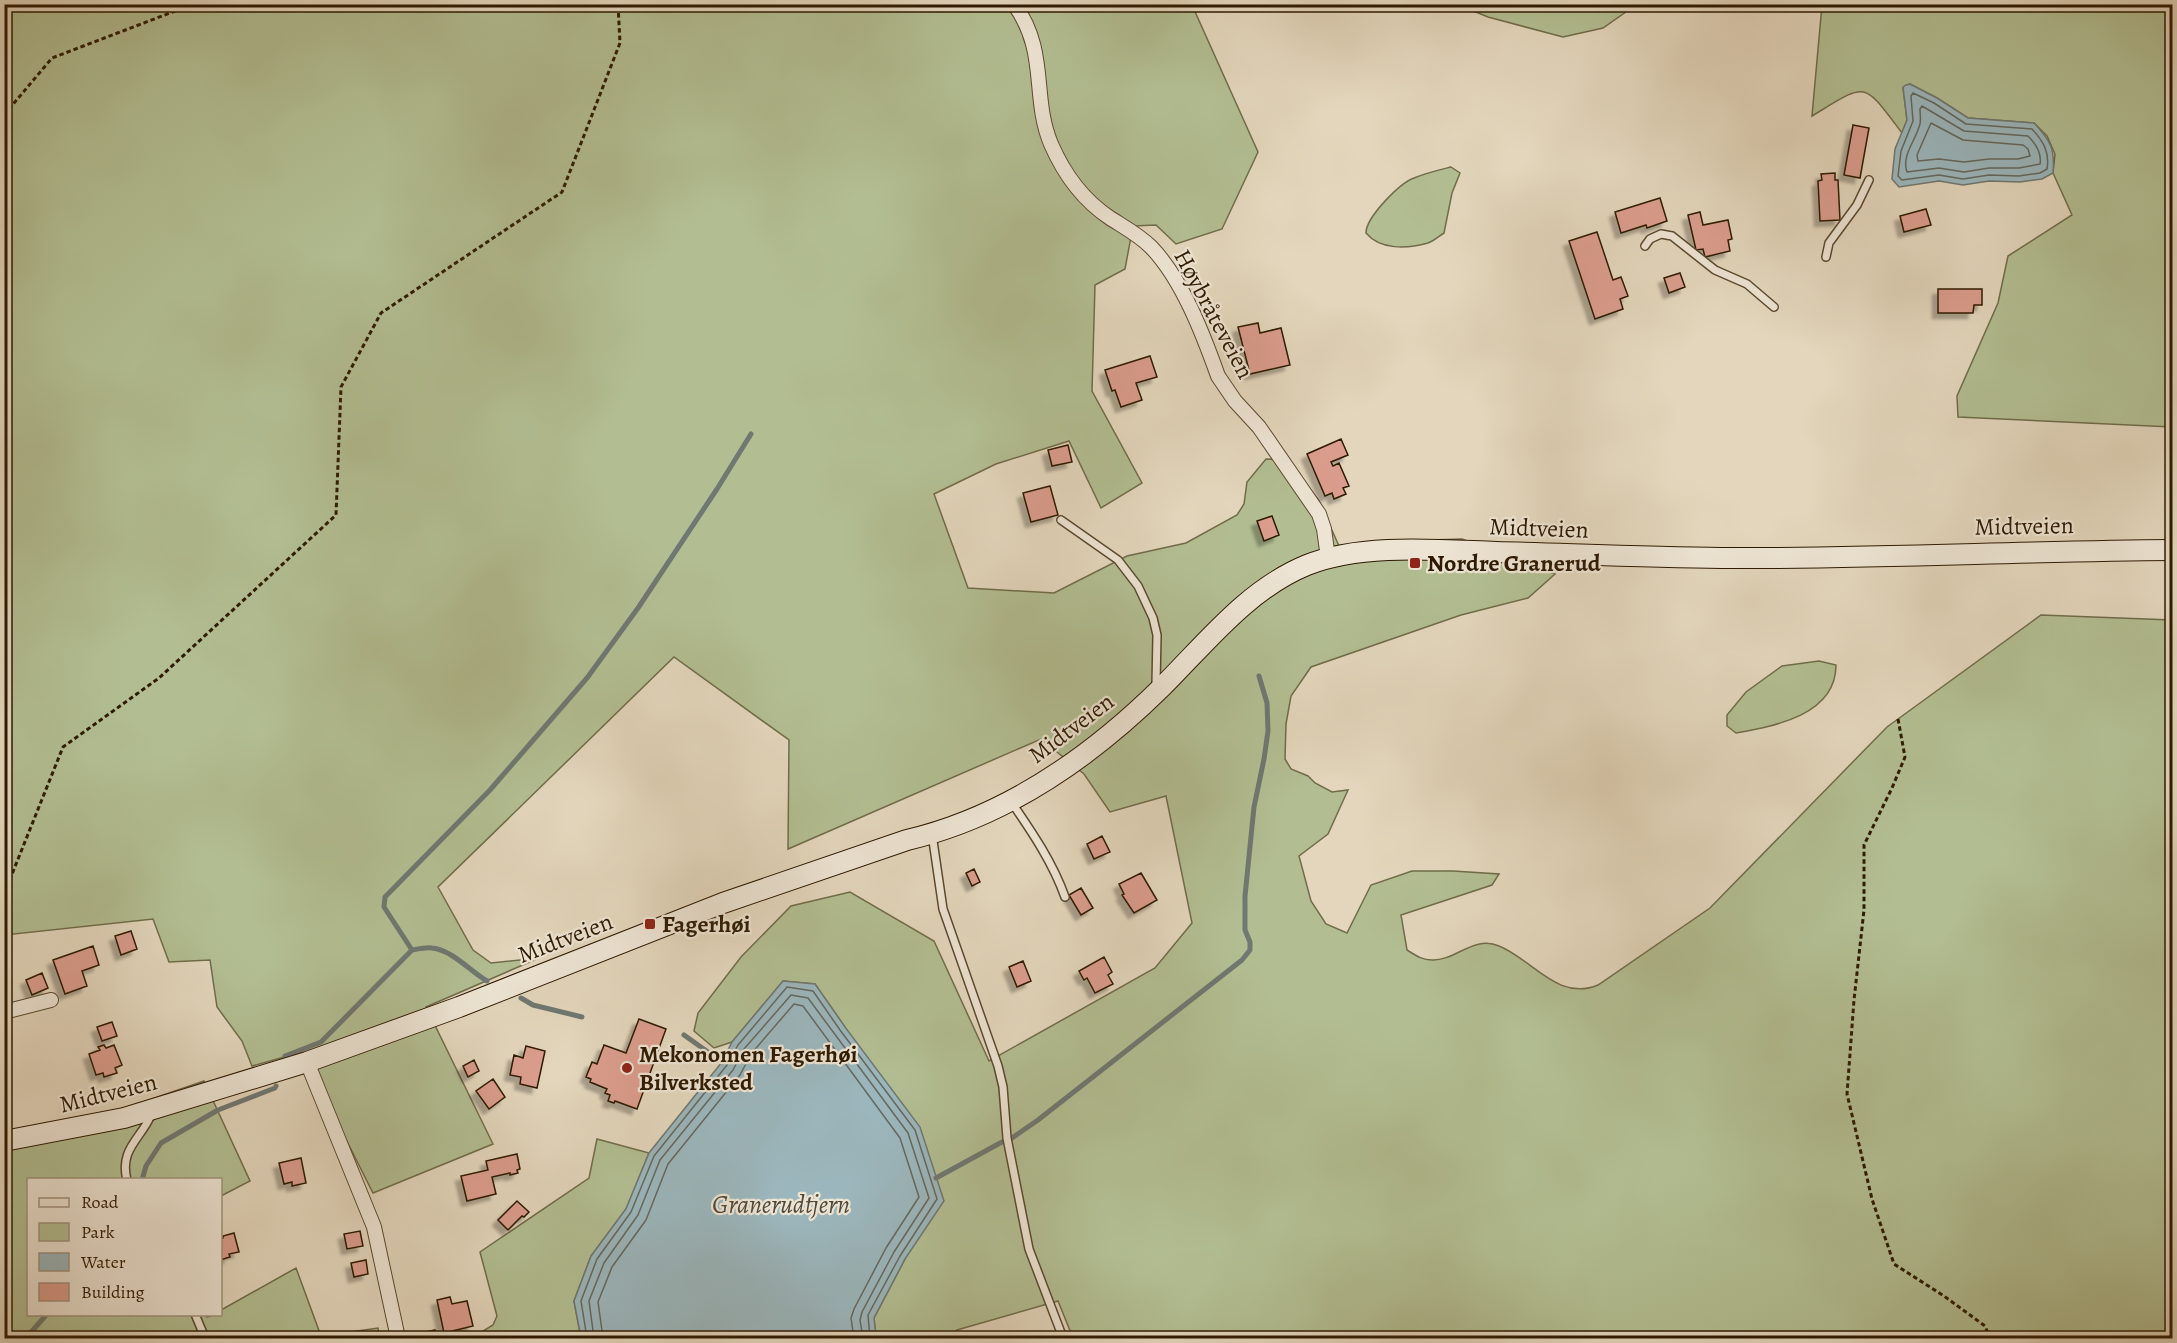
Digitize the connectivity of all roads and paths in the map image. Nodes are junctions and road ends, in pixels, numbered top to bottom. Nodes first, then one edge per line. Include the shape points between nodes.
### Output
1 (204, 4) edge
2 (618, 4) edge
3 (1014, 4) edge
4 (4, 115) edge
5 (1869, 180) dead end
6 (1645, 246) dead end
7 (1826, 257) dead end
8 (1774, 307) dead end
9 (1061, 520) dead end
10 (2172, 550) edge
11 (1328, 558) junction
12 (1159, 689) junction
13 (1899, 719) dead end
14 (1010, 801) junction
15 (932, 834) junction
16 (4, 894) edge
17 (1065, 897) dead end
18 (51, 1000) dead end
19 (4, 1012) edge
20 (307, 1062) junction
21 (153, 1109) junction
22 (4, 1142) edge
23 (127, 1178) edge
24 (196, 1316) edge
25 (206, 1338) edge
26 (398, 1338) edge
27 (1063, 1338) edge
28 (1990, 1338) edge

1 - 4 path via 183,8 52,58
2 - 16 path via 620,43 562,192 381,313 341,387 336,515 159,678 63,747
3 - 11 street, Høybråteveien via 1034,45 1051,143 1070,180 1089,202 1144,241 1164,261 1225,388 1259,427 1319,514
5 - 7 lane via 1830,243
6 - 8 lane via 1661,234 1672,236 1715,270 1747,284
9 - 12 lane via 1118,560 1138,586 1157,635
10 - 11 main road, Midtveien via 1724,558 1438,550
11 - 12 main road, Midtveien via 1269,585
12 - 14 main road, Midtveien via 1095,748
13 - 28 path via 1905,757 1864,845 1864,910 1847,1094 1872,1199 1894,1264 1985,1326
14 - 15 main road, Midtveien
14 - 17 lane via 1032,833
15 - 20 main road, Midtveien via 723,903
15 - 27 lane via 943,909 1001,1076 1007,1138 1029,1249
18 - 19 street
20 - 21 main road, Midtveien
20 - 26 street via 374,1227
21 - 22 main road, Midtveien
21 - 23 lane via 127,1152
24 - 25 lane

